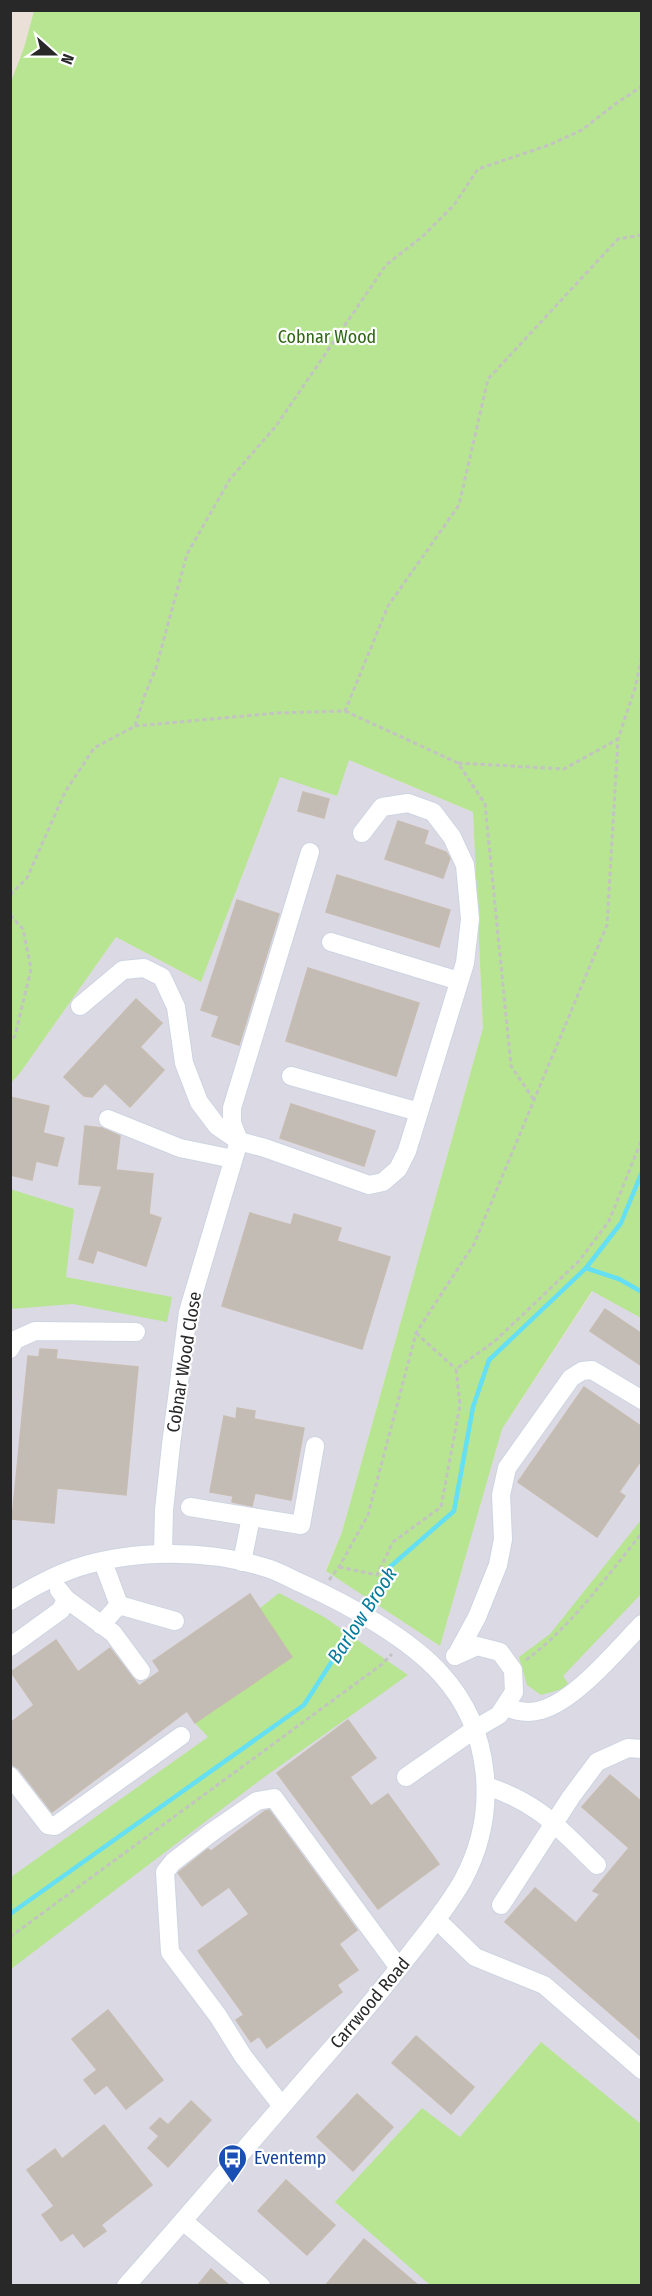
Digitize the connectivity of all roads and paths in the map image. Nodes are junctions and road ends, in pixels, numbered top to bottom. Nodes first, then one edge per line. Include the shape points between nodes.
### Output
1 (642, 86) edge
2 (642, 235) edge
3 (642, 656) edge
4 (635, 688) junction
5 (642, 690) edge
6 (135, 726) junction
7 (618, 739) junction
8 (458, 763) dead end
9 (362, 833) dead end
10 (310, 852) dead end
11 (10, 896) edge
12 (10, 915) edge
13 (331, 942) dead end
14 (459, 981) junction
15 (80, 1006) dead end
16 (10, 1041) edge
17 (291, 1076) dead end
18 (419, 1112) junction
19 (108, 1119) dead end
20 (642, 1139) edge
21 (239, 1141) junction
22 (233, 1159) junction
23 (136, 1332) dead end
24 (416, 1334) junction
25 (10, 1349) edge
26 (456, 1369) junction
27 (642, 1400) edge
28 (315, 1446) dead end
29 (190, 1507) dead end
30 (251, 1517) junction
31 (642, 1533) edge
32 (164, 1552) junction
33 (103, 1562) junction
34 (242, 1562) junction
35 (51, 1578) junction
36 (11, 1599) edge
37 (66, 1599) junction
38 (119, 1605) junction
39 (175, 1621) dead end
40 (102, 1624) junction
41 (642, 1624) edge
42 (10, 1647) edge
43 (457, 1654) junction
44 (381, 1665) dead end
45 (513, 1670) junction
46 (141, 1671) dead end
47 (443, 1675) junction
48 (505, 1707) junction
49 (475, 1728) junction
50 (181, 1736) dead end
51 (642, 1749) edge
52 (10, 1776) edge
53 (406, 1777) dead end
54 (486, 1786) junction
55 (554, 1823) junction
56 (597, 1865) dead end
57 (501, 1905) dead end
58 (437, 1920) junction
59 (10, 1937) edge
60 (399, 1968) junction
61 (642, 2070) edge
62 (282, 2106) junction
63 (183, 2221) junction
64 (126, 2286) edge
65 (261, 2286) edge

1 - 6 path via 582,130 478,169 454,205 386,265 276,426 230,479 187,554 156,668
2 - 6 path via 618,238 488,379 459,505 388,606 345,711 277,712
3 - 4 path
4 - 5 path
4 - 7 path
6 - 11 path via 94,748 65,792 27,878
7 - 8 path via 564,769
7 - 24 path via 607,925 474,1244
9 - 14 street via 382,807 408,804 433,812 452,837 465,865 470,919
10 - 21 street via 232,1108 232,1123
12 - 16 path via 22,929 31,969 15,1036
13 - 14 street
14 - 18 street
15 - 21 street via 123,970 144,968 162,977 176,1007 184,1063 199,1102 217,1126
17 - 18 street
18 - 21 street via 398,1168 382,1182 369,1185
19 - 22 street via 180,1148
20 - 26 path via 609,1221 579,1261 495,1341
21 - 22 street, Cobnar Wood Close
22 - 32 street, Cobnar Wood Close via 188,1312 164,1510
23 - 25 street via 34,1331 15,1340
24 - 26 path
24 - 26 path via 368,1515 339,1567 377,1575 393,1542 441,1507 460,1405
27 - 43 street via 592,1370 571,1378 507,1468 501,1496 503,1539 498,1565
28 - 30 street via 301,1526
29 - 30 street
30 - 34 street
31 - 45 path via 577,1613 544,1647
32 - 33 street, Carrwood Road
32 - 34 street, Carrwood Road
33 - 35 street, Carrwood Road
33 - 38 street
34 - 47 street, Carrwood Road via 270,1569 327,1595 388,1631
35 - 36 street, Carrwood Road
35 - 37 street
37 - 40 street
37 - 42 street via 61,1610
38 - 39 street
38 - 40 street
40 - 46 street
41 - 48 street via 570,1695 542,1710 521,1712
43 - 45 street via 477,1646 500,1652
43 - 47 street
44 - 59 path
45 - 48 street via 514,1692
47 - 49 street, Carrwood Road
48 - 49 street via 499,1715
49 - 53 street
49 - 54 street, Carrwood Road
50 - 52 street via 55,1826 48,1825
51 - 55 street via 628,1748 597,1762
54 - 55 street via 532,1805
54 - 58 street, Carrwood Road via 480,1836 464,1878
55 - 56 street
55 - 57 street
58 - 60 street, Carrwood Road
58 - 61 street via 476,1957 544,1985
60 - 62 street, Carrwood Road
60 - 62 street via 274,1798 257,1801 173,1862 165,1872 170,1952
62 - 63 street, Carrwood Road
63 - 64 street, Carrwood Road
63 - 65 street

